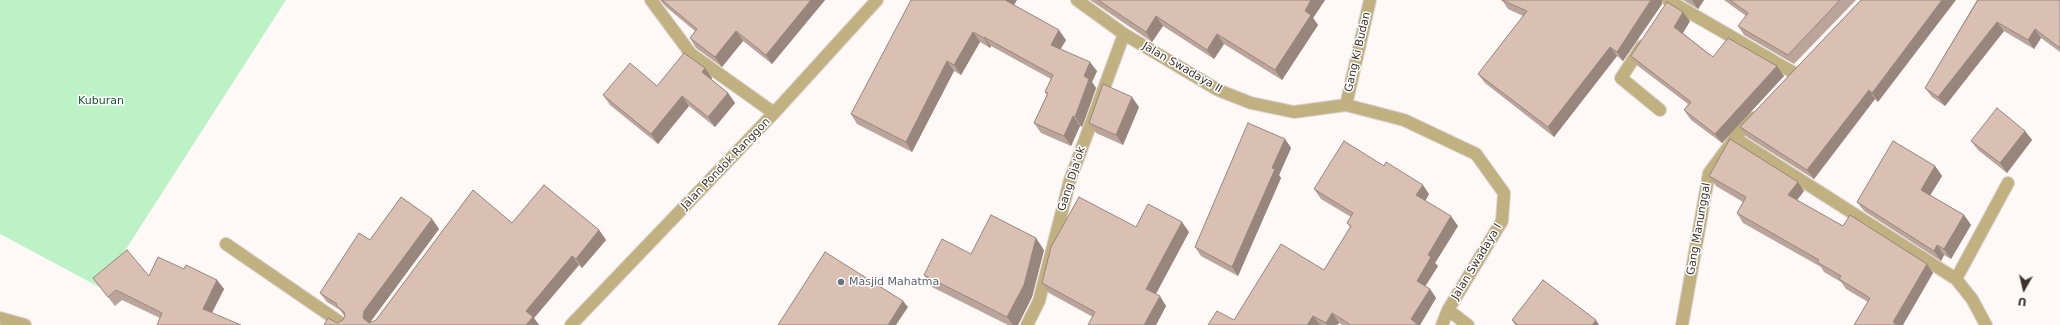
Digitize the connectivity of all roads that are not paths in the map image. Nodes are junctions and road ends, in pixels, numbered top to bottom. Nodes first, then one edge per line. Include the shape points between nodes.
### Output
1 (651, 0) edge
2 (877, 0) edge
3 (1077, 0) edge
4 (1370, 0) edge
5 (1671, 1) edge
6 (1663, 14) edge
7 (1124, 34) junction
8 (1651, 34) edge
9 (1806, 62) edge
10 (1796, 74) junction
11 (1786, 84) edge
12 (1346, 105) junction
13 (1660, 110) dead end
14 (1760, 111) edge
15 (774, 113) junction
16 (1735, 138) junction
17 (2008, 183) dead end
18 (226, 244) dead end
19 (1956, 279) junction
20 (1448, 310) junction
21 (0, 318) edge
22 (24, 325) edge
23 (344, 325) edge
24 (571, 325) edge
25 (1027, 325) edge
26 (1442, 325) edge
27 (1468, 325) edge
28 (1682, 325) edge
29 (1986, 325) edge

1 - 15 street via 692,54
2 - 15 street, Jalan Pondok Ranggon
3 - 7 street, Jalan Swadaya II
4 - 12 street, Gang Ki Budan
5 - 6 street
5 - 10 street
7 - 12 street, Jalan Swadaya II via 1218,90 1251,103 1294,112
7 - 25 street, Gang Dja'ok via 1070,180 1039,301
8 - 13 street via 1621,78
9 - 10 street
10 - 11 street
12 - 20 street, Jalan Swadaya I via 1404,120 1476,154 1504,192 1502,221
14 - 16 street, Gang Manunggal
15 - 24 street, Jalan Pondok Ranggon
16 - 19 street
16 - 28 street, Gang Manunggal via 1709,173
17 - 19 street
18 - 23 street
19 - 29 street via 1972,299
20 - 26 street, Jalan Swadaya I
20 - 27 street
21 - 22 street

